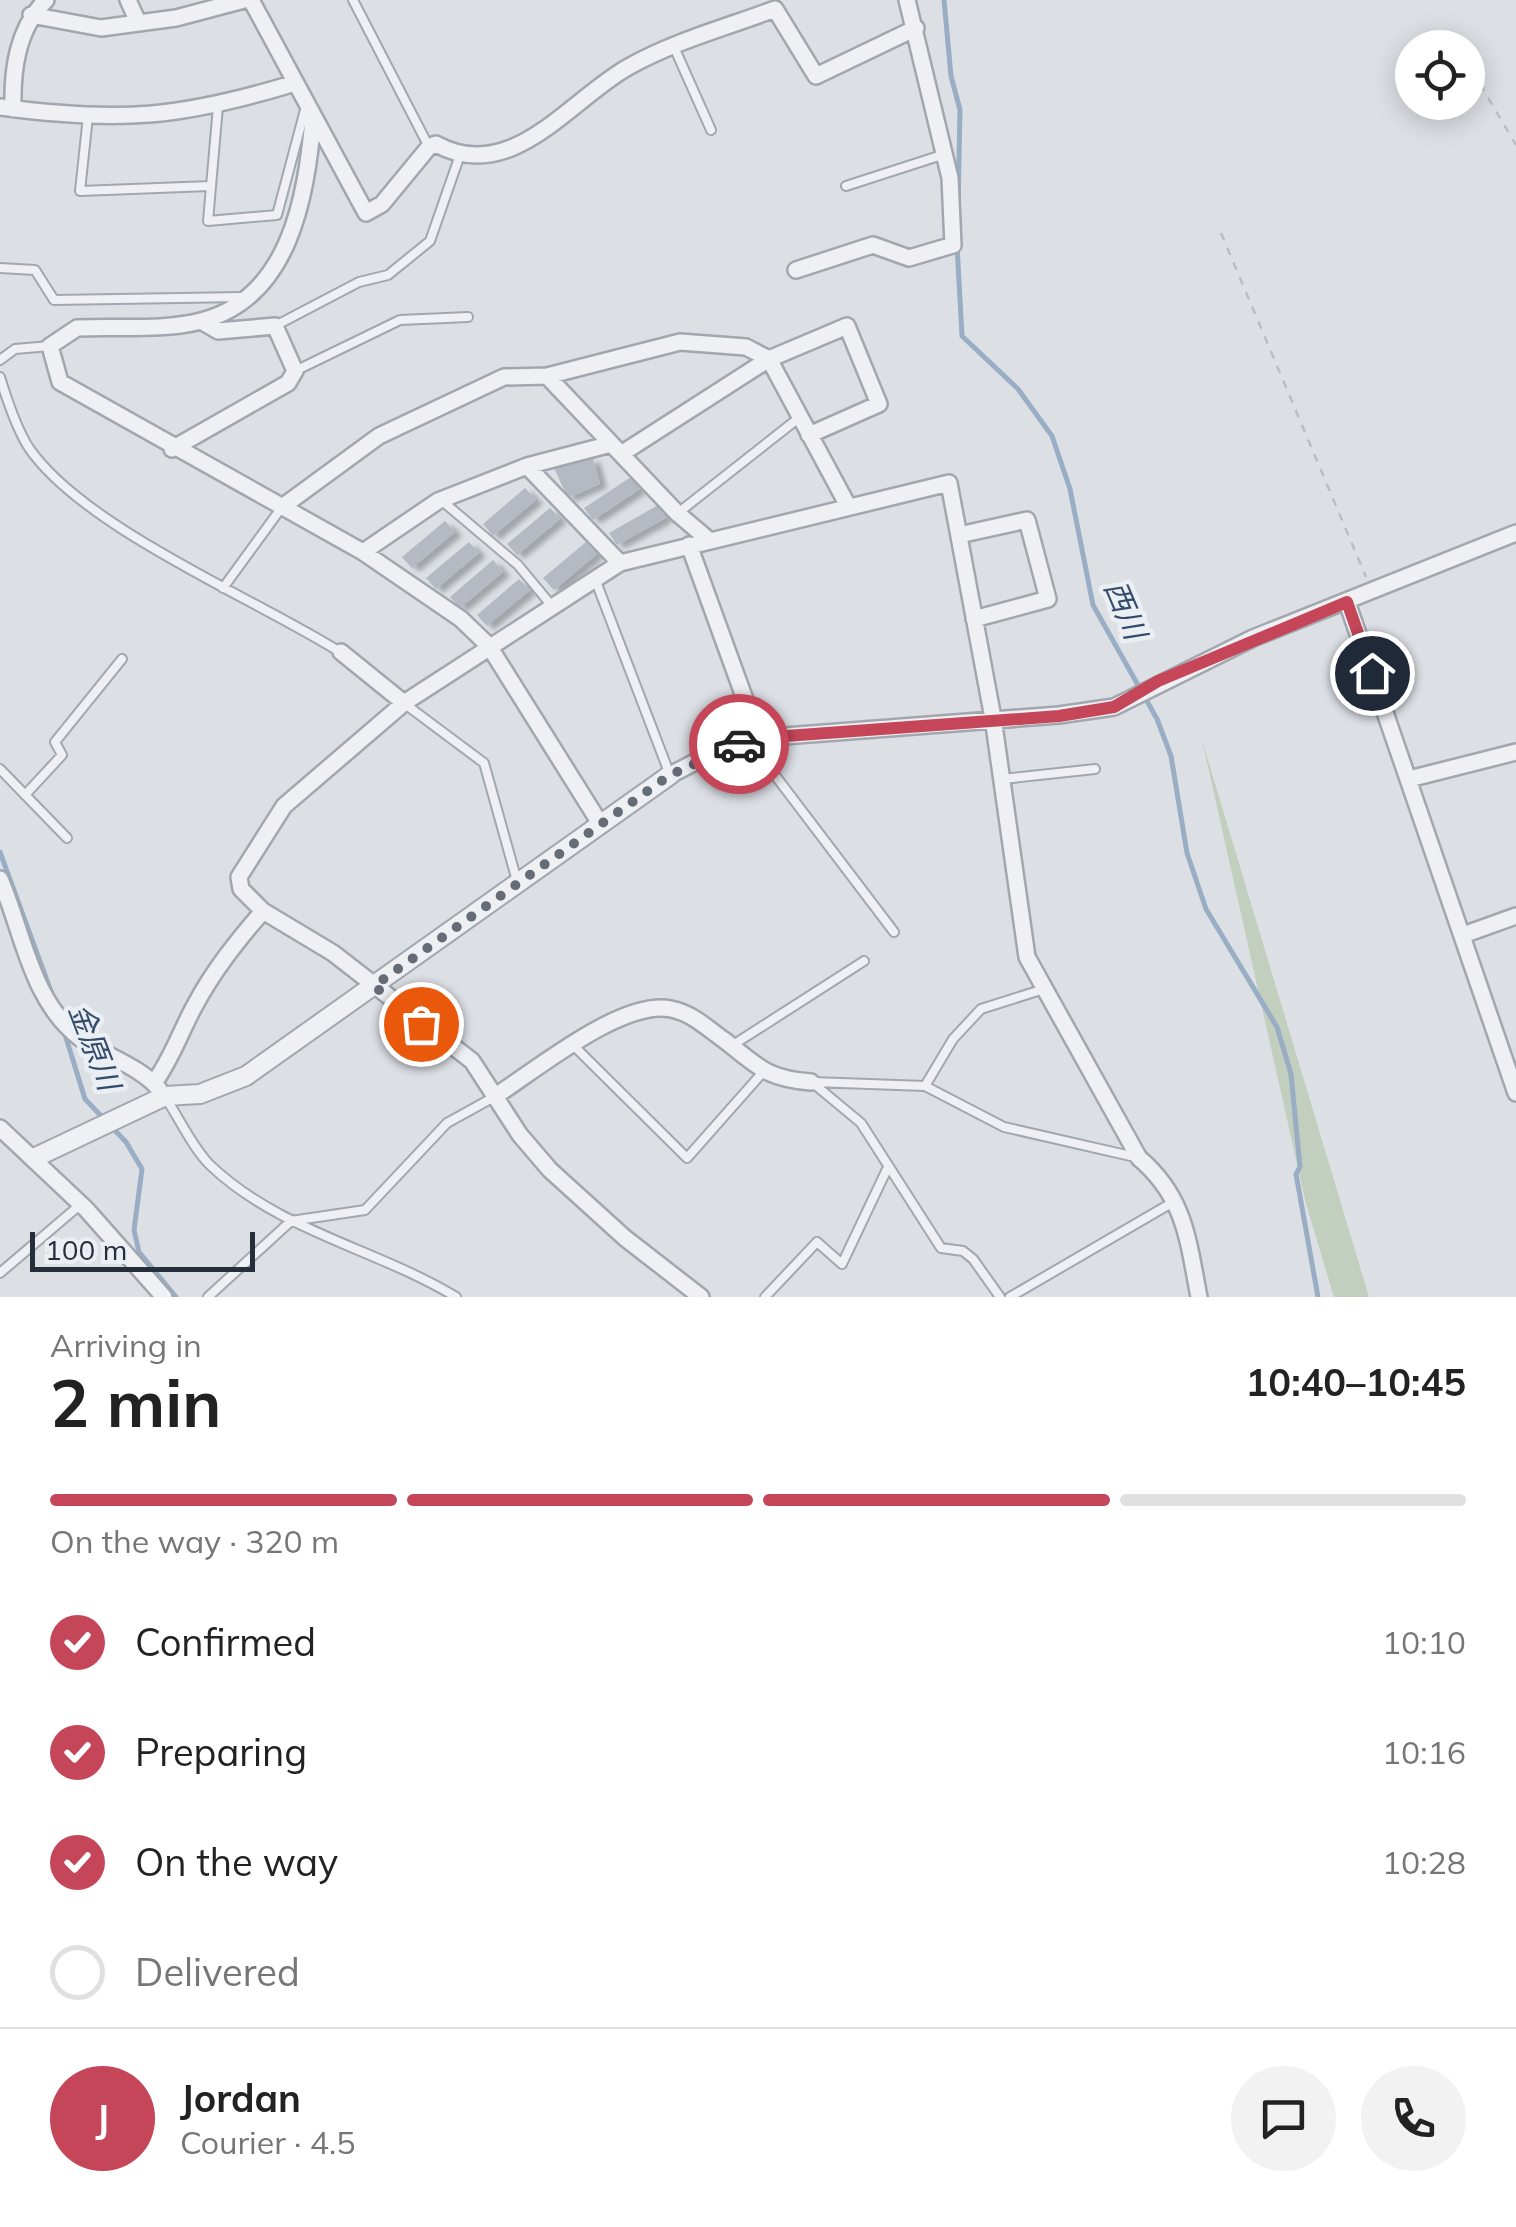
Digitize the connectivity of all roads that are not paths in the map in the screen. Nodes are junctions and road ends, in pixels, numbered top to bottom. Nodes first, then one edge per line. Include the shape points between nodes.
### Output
1 (46, 0) edge
2 (128, 0) edge
3 (353, 0) edge
4 (907, 0) edge
5 (253, 1) edge
6 (31, 15) junction
7 (137, 20) junction
8 (916, 28) junction
9 (674, 46) junction
10 (295, 83) junction
11 (218, 106) junction
12 (6, 108) edge
13 (309, 113) junction
14 (88, 116) junction
15 (711, 130) dead end
16 (429, 147) junction
17 (945, 154) junction
18 (460, 155) junction
19 (210, 186) junction
20 (846, 186) dead end
21 (0, 268) edge
22 (796, 270) dead end
23 (246, 297) junction
24 (468, 317) dead end
25 (201, 322) junction
26 (274, 326) junction
27 (50, 346) junction
28 (769, 359) junction
29 (0, 360) edge
30 (295, 371) junction
31 (547, 376) junction
32 (0, 378) edge
33 (800, 417) junction
34 (809, 435) junction
35 (172, 449) junction
36 (616, 449) junction
37 (527, 466) junction
38 (441, 500) junction
39 (847, 504) junction
40 (282, 508) junction
41 (677, 514) junction
42 (1516, 533) edge
43 (959, 535) junction
44 (710, 541) junction
45 (689, 545) junction
46 (364, 552) junction
47 (620, 563) junction
48 (596, 579) junction
49 (223, 588) junction
50 (1347, 602) junction
51 (552, 606) junction
52 (974, 619) junction
53 (489, 646) junction
54 (341, 652) joint
55 (122, 659) dead end
56 (404, 703) junction
57 (993, 718) junction
58 (754, 739) junction
59 (1516, 752) edge
60 (0, 769) edge
61 (1095, 769) dead end
62 (670, 775) junction
63 (1003, 779) junction
64 (1409, 779) junction
65 (25, 795) junction
66 (601, 825) junction
67 (66, 838) dead end
68 (0, 879) edge
69 (519, 885) junction
70 (263, 911) junction
71 (1516, 916) edge
72 (894, 932) dead end
73 (1463, 935) junction
74 (864, 961) dead end
75 (374, 986) junction
76 (1044, 990) junction
77 (574, 1046) junction
78 (732, 1046) junction
79 (764, 1071) junction
80 (810, 1082) junction
81 (925, 1086) junction
82 (160, 1089) junction
83 (1516, 1093) edge
84 (494, 1096) junction
85 (0, 1128) edge
86 (34, 1158) junction
87 (1139, 1158) junction
88 (888, 1167) junction
89 (1175, 1201) junction
90 (81, 1204) junction
91 (290, 1222) junction
92 (0, 1273) edge
93 (164, 1297) edge
94 (208, 1297) edge
95 (456, 1297) edge
96 (701, 1297) edge
97 (765, 1297) edge
98 (1000, 1297) edge
99 (1010, 1297) edge
100 (1199, 1297) edge

1 - 6 street
2 - 7 street
3 - 16 lane
4 - 8 street
5 - 7 street
5 - 10 street
6 - 7 street via 102,28
6 - 12 street
8 - 9 street via 816,76 774,9
8 - 17 street
9 - 15 lane
9 - 18 street via 630,66 510,149
10 - 11 street
10 - 13 street
11 - 14 street via 154,116
11 - 19 lane
12 - 14 street
13 - 16 street via 366,214
13 - 19 lane via 277,215 208,221
13 - 23 street via 307,186 298,216 277,266
14 - 19 lane via 80,190
16 - 18 street
17 - 20 lane
17 - 22 street via 953,245 909,258 873,245
18 - 26 lane via 430,242 388,274
21 - 23 lane via 35,270 54,300
23 - 25 street
24 - 30 lane via 400,320
25 - 26 street via 218,331
25 - 27 street via 77,328
26 - 30 street
27 - 29 lane via 15,349
27 - 35 street via 60,382
28 - 31 street via 746,347 680,342
28 - 33 street
28 - 34 street via 848,326 879,404
28 - 36 street
30 - 35 street via 288,383
31 - 36 street
31 - 40 street via 504,377 416,414
32 - 49 lane via 30,449 69,489
33 - 34 street
33 - 41 lane
34 - 39 street
35 - 40 street
36 - 37 street
36 - 41 street
37 - 38 street
37 - 47 street
38 - 46 street
38 - 51 lane via 518,565
39 - 43 street via 949,482
39 - 44 street
40 - 46 street
40 - 49 lane
41 - 44 street
42 - 50 street
43 - 52 street
43 - 52 street via 1027,520 1048,600
44 - 45 street
45 - 47 street
45 - 58 street
46 - 53 street
47 - 48 street
48 - 51 street
48 - 62 lane
49 - 54 lane
50 - 57 street via 1206,660 1114,707
50 - 64 street
51 - 53 street
52 - 57 street
53 - 56 street
53 - 66 street
54 - 56 street
55 - 65 lane via 55,742 62,755
56 - 69 lane via 484,762
56 - 70 street via 284,806 239,877
57 - 58 street
57 - 63 street
58 - 62 street
58 - 72 lane
59 - 64 street
60 - 65 lane
61 - 63 lane
62 - 66 street
63 - 76 street via 1027,958
64 - 73 street
65 - 67 lane
66 - 69 street
68 - 82 street via 53,1009 78,1037
69 - 75 street
70 - 75 street via 333,952
70 - 82 street via 192,1010
71 - 73 street
73 - 83 street
74 - 78 lane
75 - 82 street via 246,1076 200,1094
75 - 84 street via 472,1061
76 - 81 lane via 982,1009 953,1039
76 - 87 street
77 - 78 street via 631,1013 666,1008 688,1013
77 - 79 lane via 687,1158
77 - 84 street
78 - 79 street
79 - 80 street via 776,1080
80 - 81 lane
80 - 88 lane via 861,1123
81 - 87 lane via 1004,1128
82 - 86 street
82 - 91 lane via 209,1164
84 - 91 lane via 447,1123 365,1210
84 - 96 street via 550,1170
85 - 86 street
86 - 90 street
87 - 89 street via 1167,1182
88 - 97 lane via 842,1264 817,1242
88 - 98 lane via 942,1248 974,1259
89 - 99 lane
89 - 100 street
90 - 92 lane
90 - 93 street
91 - 94 lane
91 - 95 lane via 411,1270

